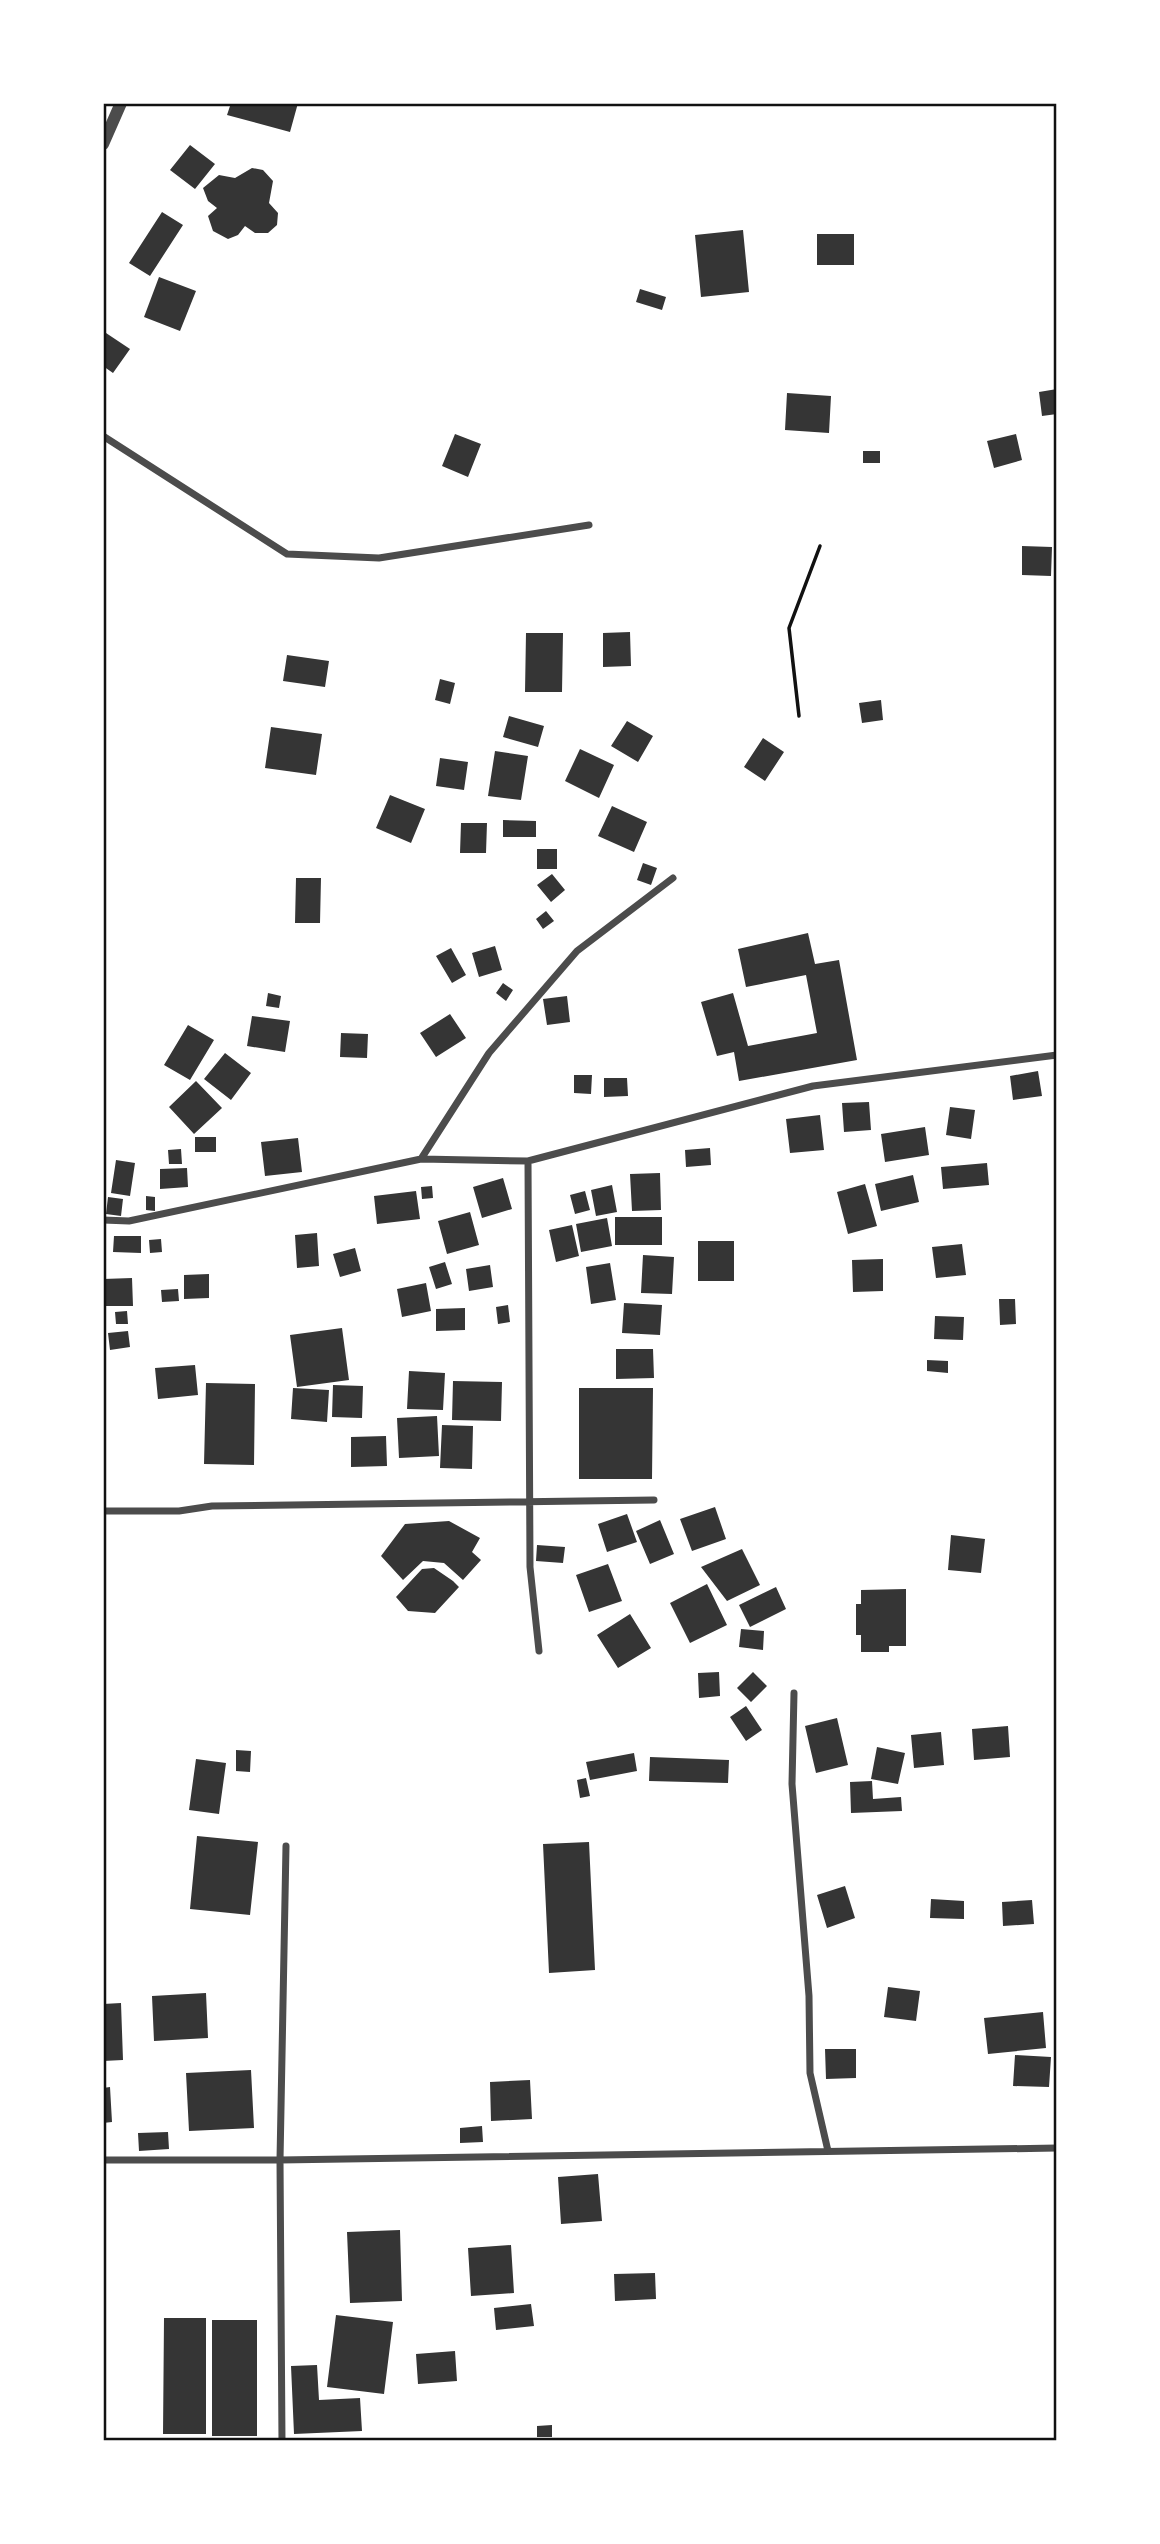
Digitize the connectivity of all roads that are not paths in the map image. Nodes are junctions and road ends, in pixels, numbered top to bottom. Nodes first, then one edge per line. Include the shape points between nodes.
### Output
1 (121, 103) edge
2 (103, 144) edge
3 (103, 436) edge
4 (589, 525) dead end
5 (673, 878) dead end
6 (1057, 1055) edge
7 (421, 1159) junction
8 (528, 1161) junction
9 (103, 1220) edge
10 (531, 1500) junction
11 (654, 1500) dead end
12 (103, 1511) edge
13 (539, 1651) dead end
14 (794, 1693) dead end
15 (286, 1846) dead end
16 (1057, 2148) edge
17 (828, 2151) junction
18 (103, 2160) edge
19 (280, 2160) junction
20 (282, 2441) edge

1 - 2 street
3 - 4 street via 287,554 379,558
5 - 7 street via 577,951 489,1053
6 - 8 street via 813,1086
7 - 8 street
7 - 9 street via 129,1221
8 - 10 street
10 - 11 street
10 - 12 street
10 - 13 street via 530,1567
14 - 17 street via 792,1784 809,1996 810,2073
15 - 19 street
16 - 17 street
17 - 19 street
18 - 19 street
19 - 20 street

